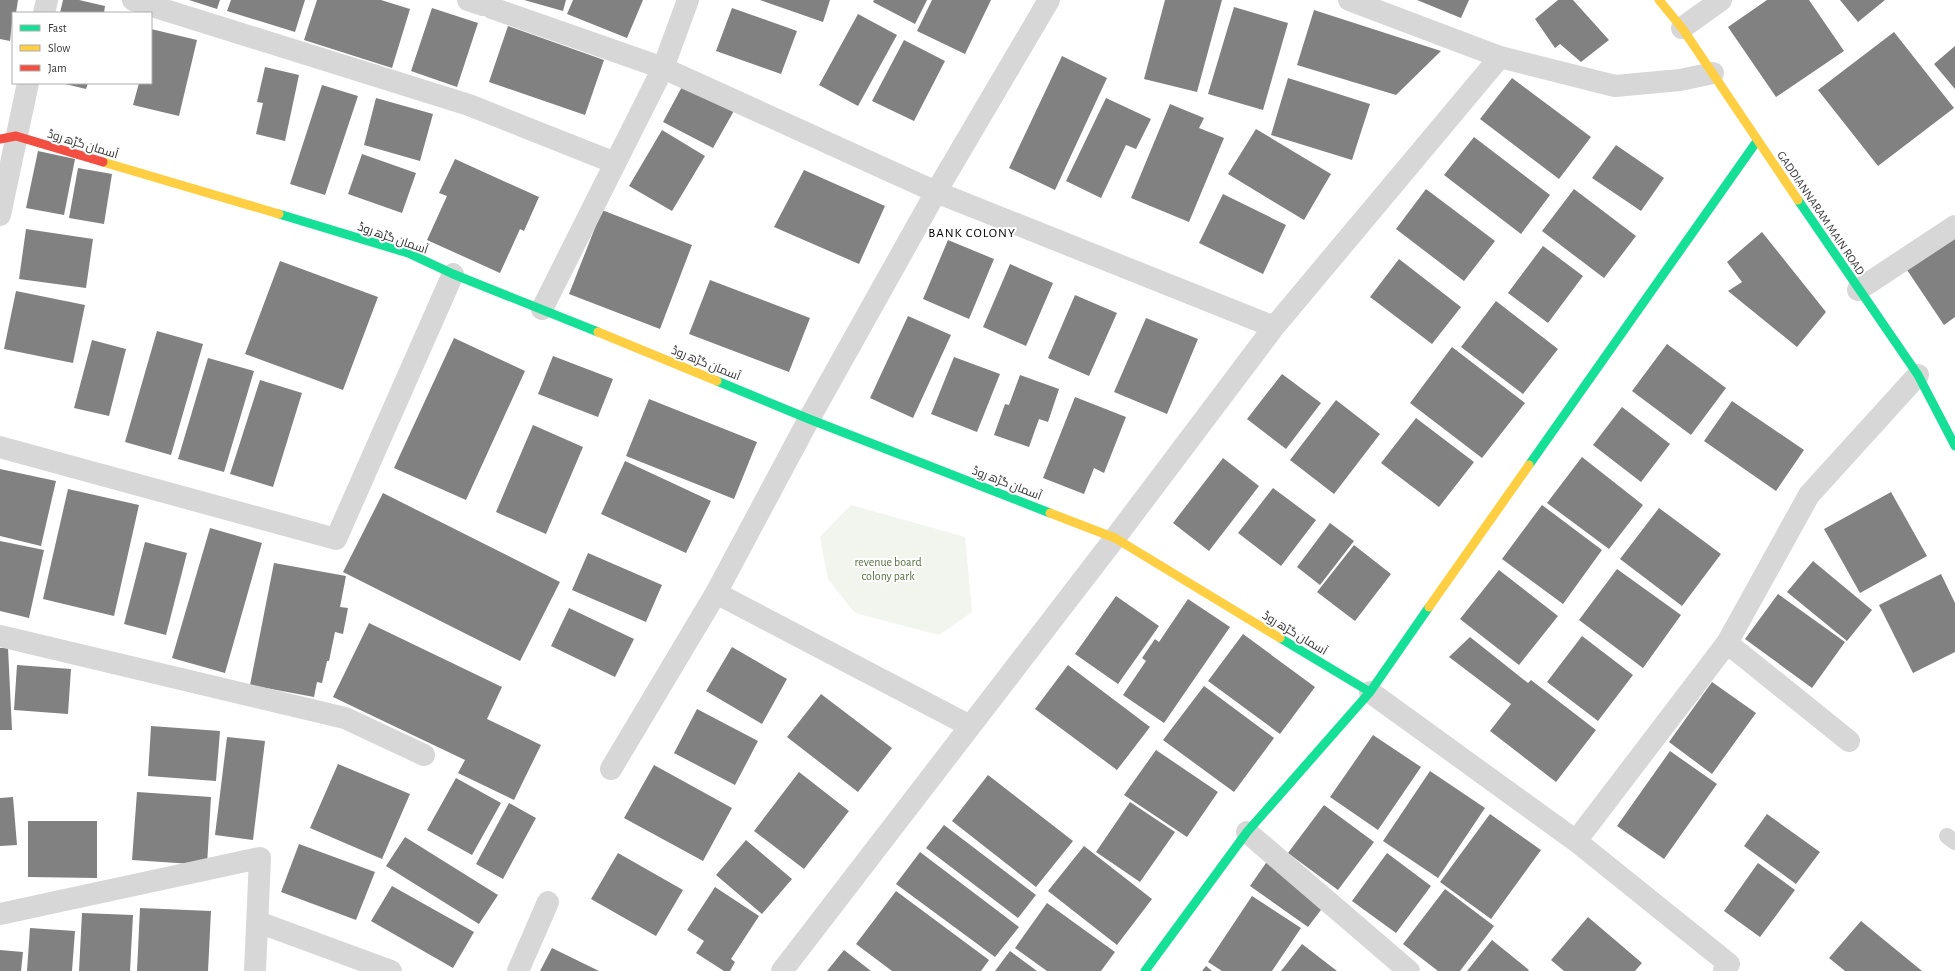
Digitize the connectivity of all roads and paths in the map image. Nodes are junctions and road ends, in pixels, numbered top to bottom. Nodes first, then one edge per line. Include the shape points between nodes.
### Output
1 (47, 0) edge
2 (133, 0) edge
3 (688, 0) edge
4 (1049, 0) edge
5 (1349, 0) edge
6 (1659, 0) edge
7 (1721, 0) edge
8 (481, 5) edge
9 (44, 12) edge
10 (1682, 28) junction
11 (1500, 57) junction
12 (663, 68) junction
13 (1713, 73) junction
14 (28, 84) edge
15 (8, 138) edge
16 (1757, 141) junction
17 (615, 162) junction
18 (936, 192) junction
19 (0, 215) edge
20 (1955, 226) edge
21 (452, 274) junction
22 (1858, 290) junction
23 (542, 309) junction
24 (1274, 327) junction
25 (1918, 375) junction
26 (809, 419) junction
27 (1955, 446) edge
28 (0, 447) edge
29 (1115, 538) junction
30 (716, 593) junction
31 (0, 636) edge
32 (1727, 643) junction
33 (1370, 692) junction
34 (970, 726) junction
35 (1849, 741) dead end
36 (424, 755) dead end
37 (611, 769) dead end
38 (1247, 832) junction
39 (1576, 841) junction
40 (548, 902) dead end
41 (0, 914) edge
42 (258, 922) junction
43 (255, 971) edge
44 (392, 971) edge
45 (518, 971) edge
46 (782, 971) edge
47 (1145, 971) edge
48 (1409, 971) edge
49 (1724, 971) edge

1 - 9 street
2 - 17 street via 469,105
3 - 12 street
4 - 18 street
5 - 11 street
6 - 10 street, GADDIANNARAM MAIN ROAD
7 - 10 street
8 - 12 street
10 - 13 street, GADDIANNARAM MAIN ROAD
11 - 13 street via 1615,86 1680,80
11 - 24 street
12 - 17 street
12 - 18 street
13 - 16 street, GADDIANNARAM MAIN ROAD
14 - 15 street
15 - 19 street
15 - 21 street, آسمان گڑھ روڈ via 408,253
16 - 22 street, GADDIANNARAM MAIN ROAD
16 - 33 street
17 - 23 street
18 - 24 street
18 - 26 street
20 - 22 street
21 - 23 street, آسمان گڑھ روڈ
21 - 28 street via 336,539
22 - 25 street, GADDIANNARAM MAIN ROAD
23 - 26 street, آسمان گڑھ روڈ
24 - 29 street
25 - 27 street, GADDIANNARAM MAIN ROAD
25 - 32 street via 1809,495
26 - 29 street, آسمان گڑھ روڈ
26 - 30 street
29 - 33 street, آسمان گڑھ روڈ
29 - 34 street
30 - 34 street
30 - 37 street
31 - 36 street via 345,718
32 - 35 street
32 - 39 street
33 - 38 street
33 - 39 street
34 - 46 street
38 - 47 street
38 - 48 street
39 - 49 street via 1729,964
40 - 45 street
41 - 42 street via 260,858
42 - 43 street
42 - 44 street

